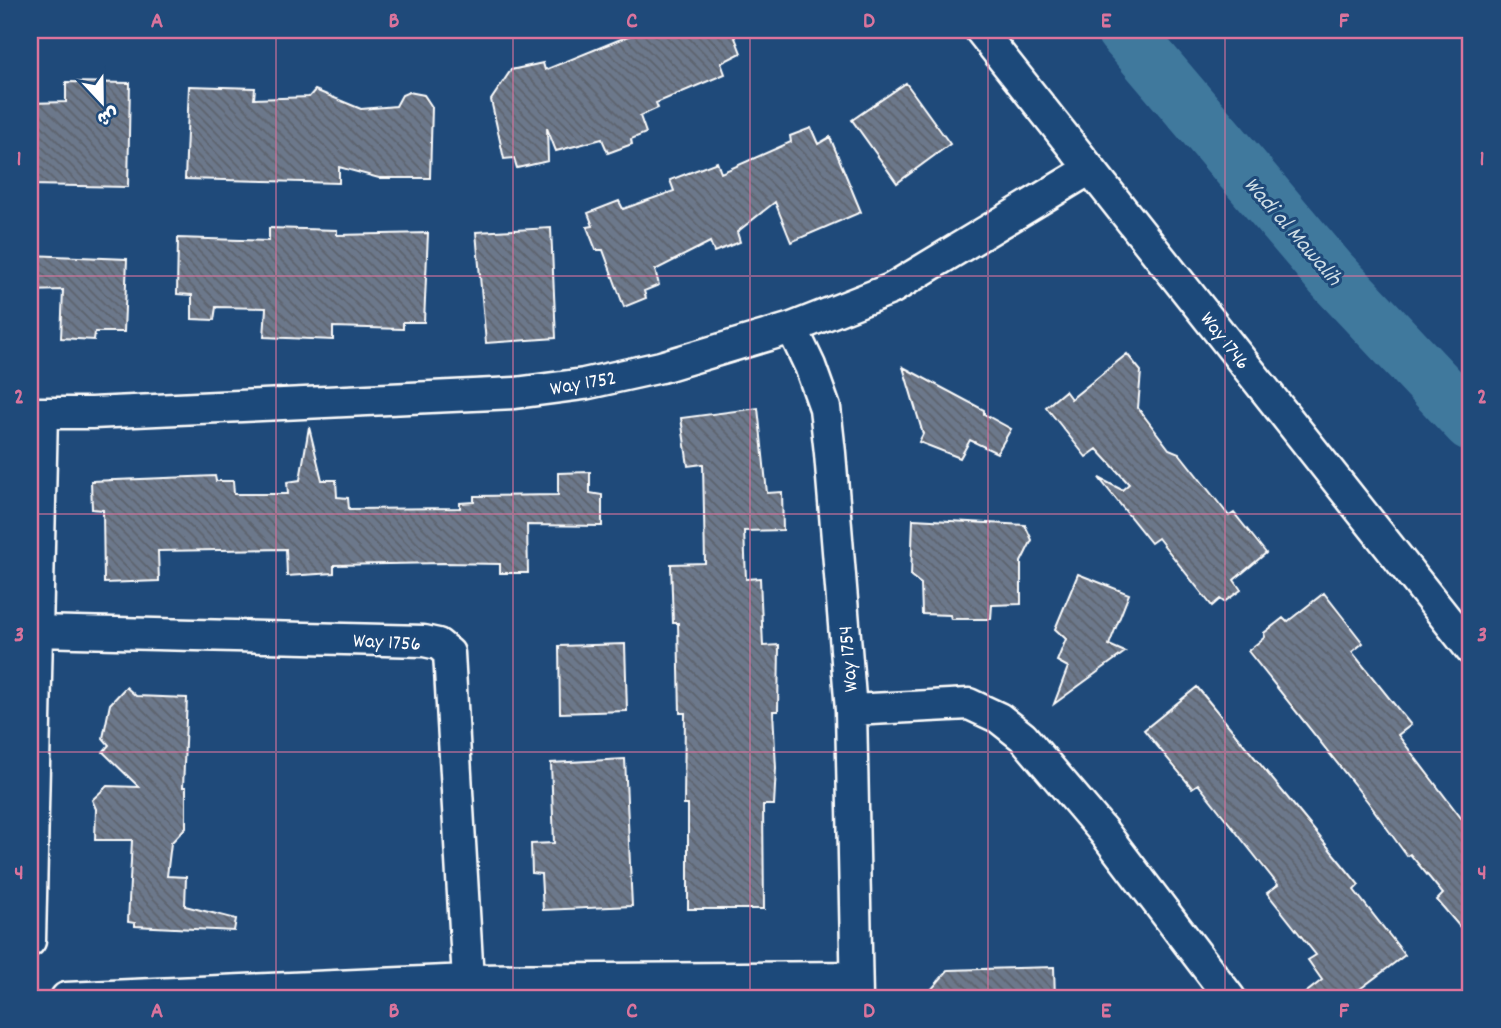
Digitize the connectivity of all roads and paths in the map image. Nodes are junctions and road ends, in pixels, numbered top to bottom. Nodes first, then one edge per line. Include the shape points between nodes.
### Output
1 (980, 30) edge
2 (1090, 169) junction
3 (792, 328) junction
4 (36, 413) edge
5 (37, 631) junction
6 (1471, 650) edge
7 (851, 710) junction
8 (30, 941) edge
9 (468, 980) junction
10 (857, 987) edge
11 (66, 998) edge
12 (1230, 998) edge

1 - 2 street, Way 1746
2 - 3 street, Way 1752 via 891,289
2 - 6 street, Way 1746
3 - 4 street, Way 1752 via 661,366 584,384 516,393
3 - 7 street, Way 1754 via 825,408
4 - 5 street
5 - 8 street
5 - 9 street, Way 1756 via 424,641 449,653
7 - 10 street, Way 1754
7 - 12 street via 969,704 1023,737 1103,831
9 - 10 street
9 - 11 street

